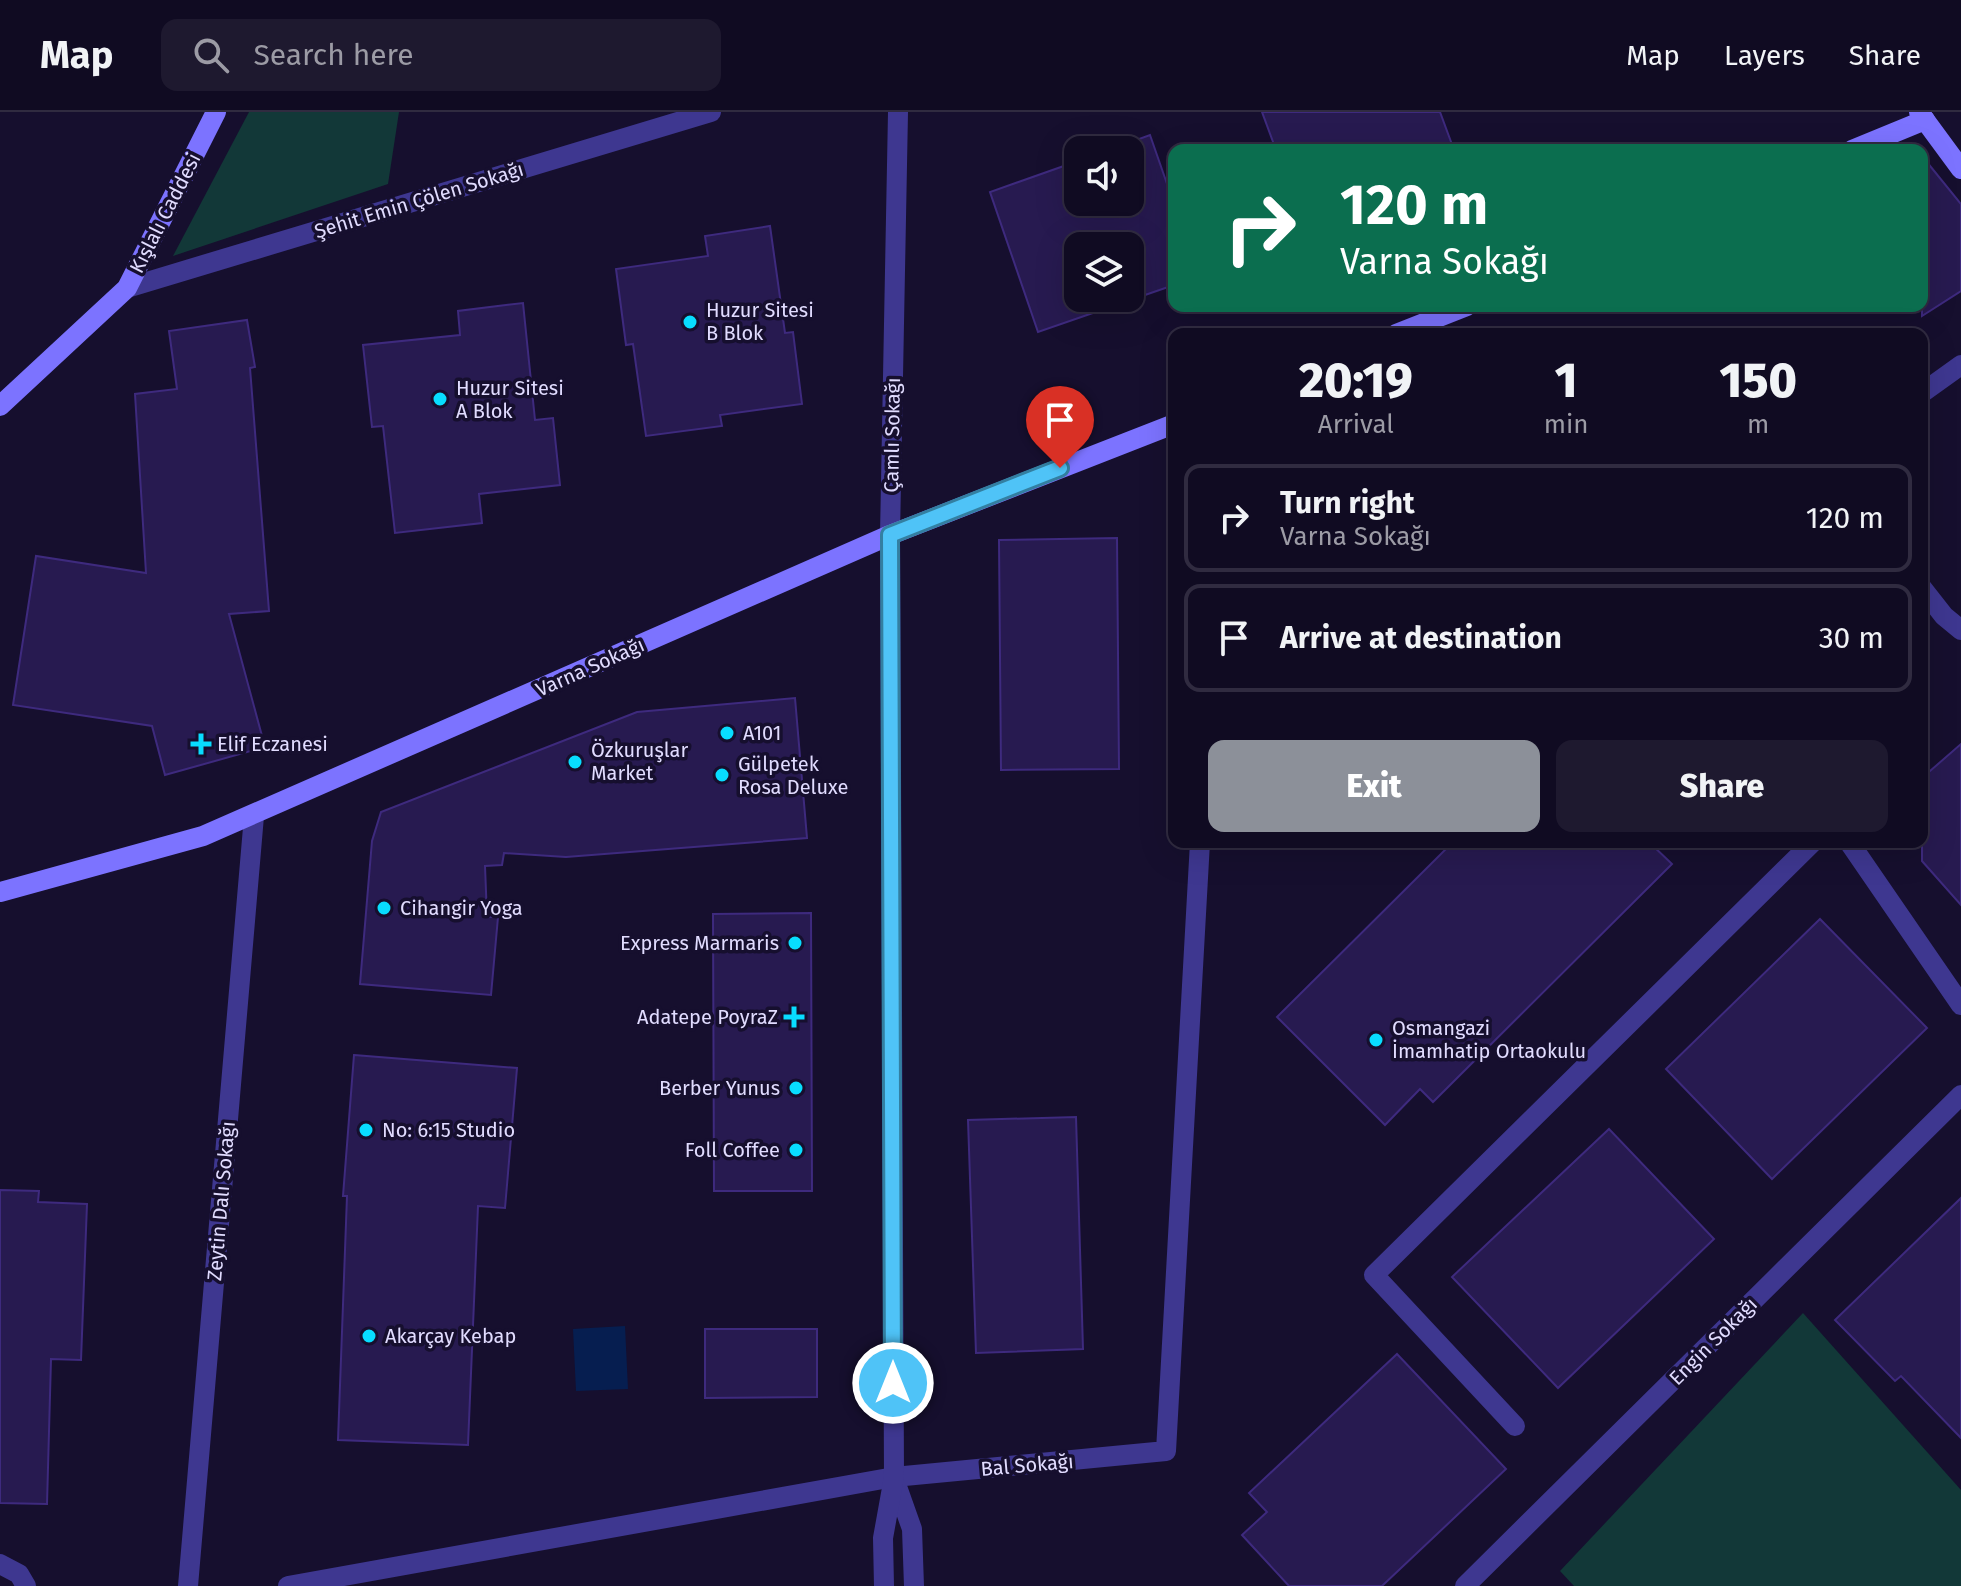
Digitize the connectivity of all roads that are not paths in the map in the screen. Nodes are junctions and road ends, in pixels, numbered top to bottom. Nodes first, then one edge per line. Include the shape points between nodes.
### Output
1 (216, 112) edge
2 (711, 112) edge
3 (898, 112) edge
4 (1922, 116) edge
5 (1864, 144) edge
6 (1961, 169) edge
7 (127, 288) junction
8 (1452, 312) edge
9 (1411, 328) edge
10 (1961, 365) edge
11 (1928, 389) edge
12 (0, 406) edge
13 (1168, 426) edge
14 (890, 535) junction
15 (1928, 596) edge
16 (1961, 630) edge
17 (254, 816) junction
18 (1200, 848) edge
19 (1807, 848) edge
20 (1853, 848) edge
21 (0, 892) edge
22 (1961, 1005) edge
23 (1961, 1096) edge
24 (1515, 1426) dead end
25 (894, 1477) junction
26 (0, 1564) edge
27 (26, 1586) edge
28 (188, 1586) edge
29 (288, 1586) edge
30 (884, 1586) edge
31 (914, 1586) edge
32 (1465, 1586) edge

1 - 7 street, Kışlalı Caddesi
2 - 7 street, Şehit Emin Çölen Sokağı
3 - 14 street, Çamlı Sokağı
4 - 5 street
4 - 6 street
7 - 12 street, Kışlalı Caddesi
8 - 9 street
10 - 11 street
13 - 14 street, Varna Sokağı
14 - 17 street, Varna Sokağı
14 - 25 street, Çamlı Sokağı
15 - 16 street
17 - 21 street, Varna Sokağı via 203,836
17 - 28 street, Zeytin Dalı Sokağı
18 - 25 street, Bal Sokağı via 1166,1451
19 - 24 street via 1374,1275
20 - 22 street
23 - 32 street, Engin Sokağı
25 - 29 street, Bal Sokağı
25 - 30 street, Çamlı Sokağı via 883,1538
25 - 31 street, Çamlı Sokağı via 912,1529
26 - 27 street via 19,1574

